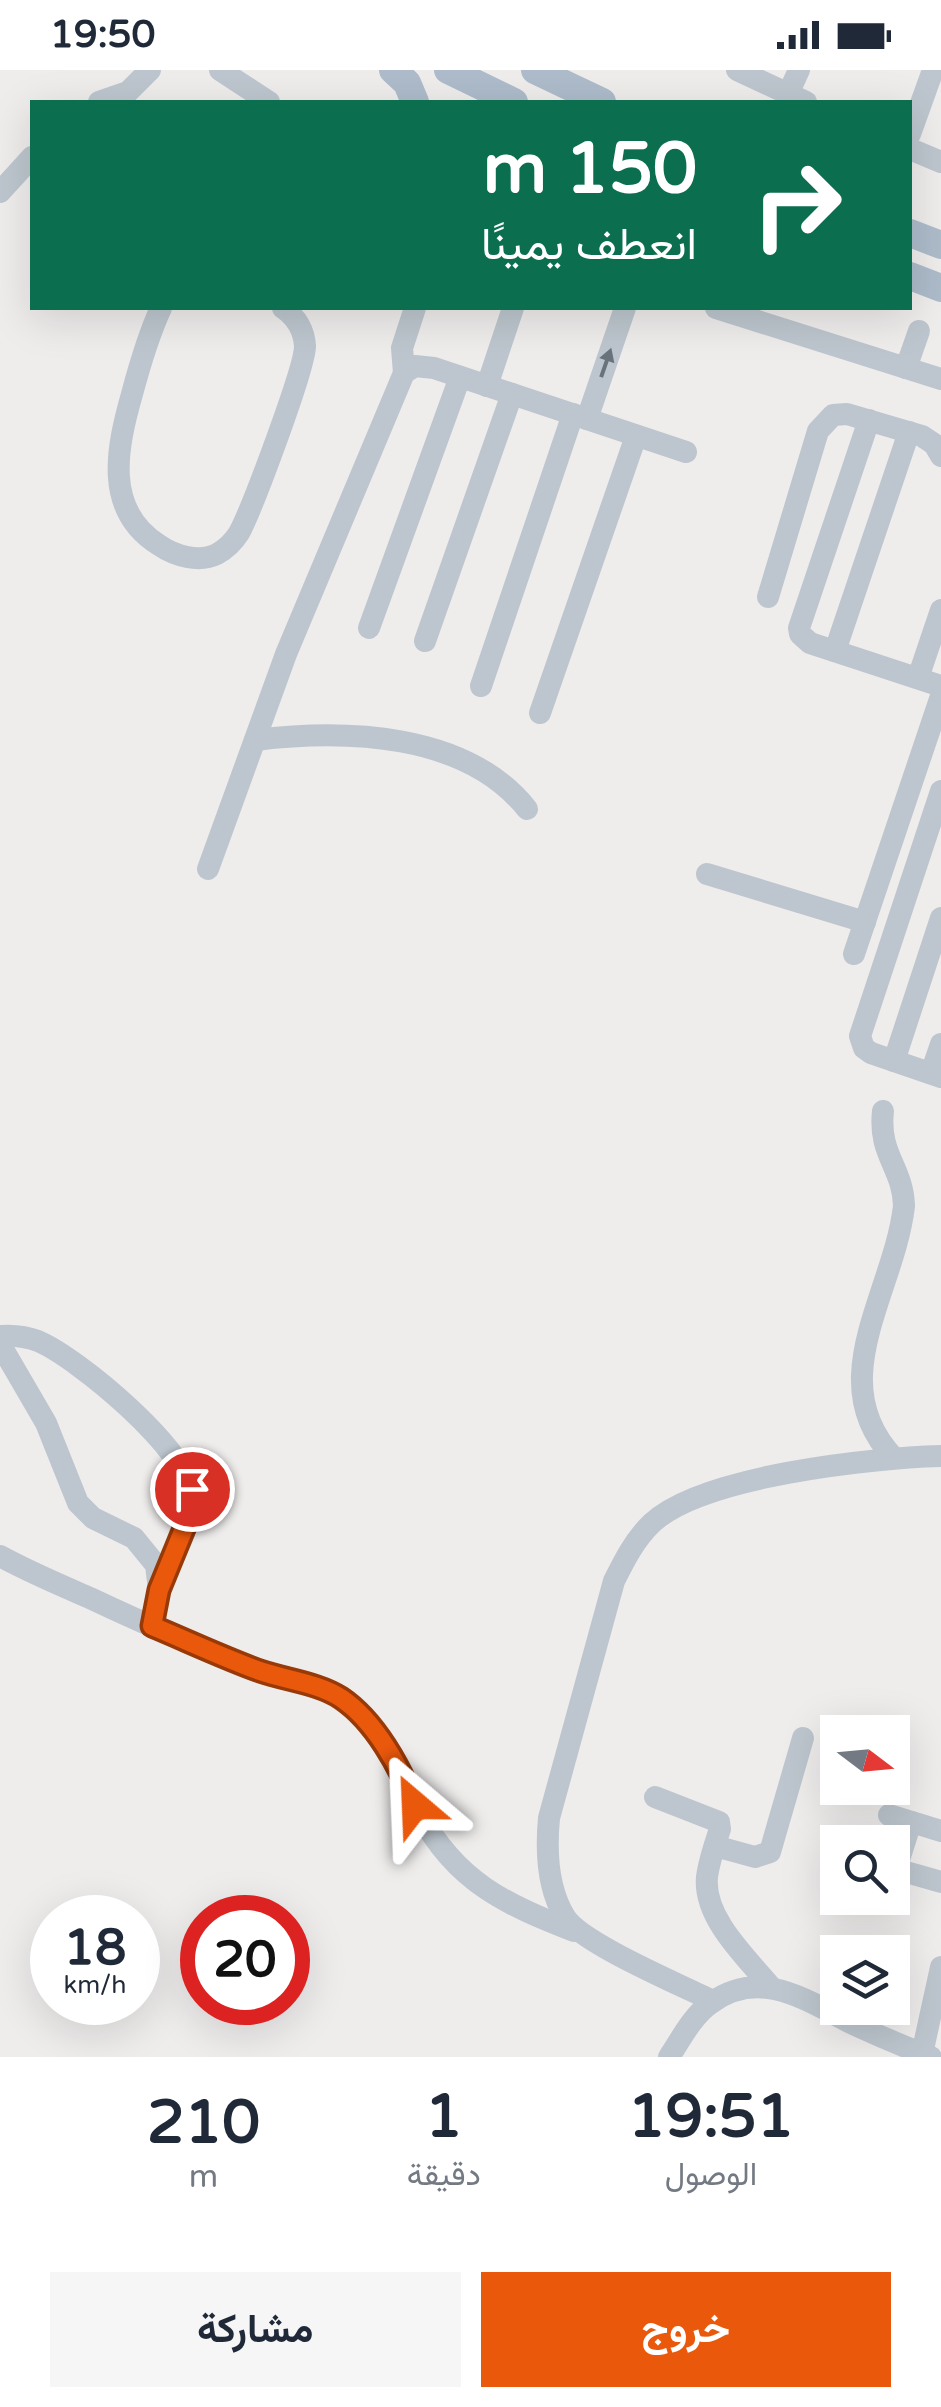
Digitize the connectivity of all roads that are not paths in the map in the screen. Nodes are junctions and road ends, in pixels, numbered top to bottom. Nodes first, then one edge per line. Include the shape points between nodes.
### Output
1 (150, 70) edge
2 (220, 70) edge
3 (393, 70) edge
4 (448, 70) edge
5 (536, 70) edge
6 (737, 70) edge
7 (799, 70) edge
8 (932, 70) edge
9 (797, 98) edge
10 (105, 100) edge
11 (266, 100) edge
12 (414, 100) edge
13 (510, 100) edge
14 (598, 100) edge
15 (912, 128) edge
16 (912, 150) edge
17 (30, 159) edge
18 (941, 162) edge
19 (0, 192) edge
20 (912, 234) edge
21 (941, 245) edge
22 (912, 277) edge
23 (941, 288) edge
24 (160, 310) edge
25 (286, 310) edge
26 (413, 310) edge
27 (512, 310) edge
28 (624, 310) edge
29 (722, 310) edge
30 (919, 332) dead end
31 (906, 368) junction
32 (404, 373) junction
33 (460, 376) junction
34 (941, 379) edge
35 (487, 386) junction
36 (512, 394) junction
37 (580, 417) junction
38 (868, 420) junction
39 (909, 432) junction
40 (636, 436) junction
41 (686, 452) dead end
42 (941, 456) edge
43 (768, 597) dead end
44 (941, 610) edge
45 (369, 628) dead end
46 (424, 641) dead end
47 (835, 651) junction
48 (930, 682) edge
49 (481, 686) dead end
50 (941, 696) edge
51 (540, 713) dead end
52 (255, 740) junction
53 (940, 798) edge
54 (527, 809) dead end
55 (208, 869) dead end
56 (708, 874) dead end
57 (902, 906) junction
58 (941, 919) edge
59 (865, 922) junction
60 (854, 954) dead end
61 (941, 1044) edge
62 (894, 1060) junction
63 (936, 1075) edge
64 (883, 1111) dead end
65 (0, 1336) edge
66 (0, 1344) edge
67 (941, 1456) edge
68 (894, 1458) junction
69 (0, 1556) edge
70 (159, 1590) junction
71 (152, 1626) junction
72 (803, 1738) dead end
73 (655, 1797) dead end
74 (899, 1825) edge
75 (941, 1832) edge
76 (715, 1846) junction
77 (910, 1873) edge
78 (941, 1882) edge
79 (584, 1935) junction
80 (941, 1967) edge
81 (771, 1987) junction
82 (713, 2001) junction
83 (927, 2055) edge
84 (669, 2057) edge

1 - 10 street via 128,92
2 - 11 street
3 - 12 main road
4 - 13 main road
5 - 14 main road
6 - 9 street
7 - 9 street
8 - 15 street
16 - 18 street
17 - 19 street
20 - 21 main road
22 - 23 main road
24 - 25 street via 122,429 117,475 124,504 145,536 194,558 217,554 239,532 301,368 304,337
26 - 32 street via 402,348
27 - 35 street
37 -> 28 street
29 - 31 street
30 - 31 street
31 - 34 street
32 - 33 street via 422,366
32 - 52 street
33 - 35 street
33 - 45 street
35 - 36 street
36 - 37 street
36 - 46 street
37 - 40 street
37 - 49 street
38 - 39 street
38 - 43 street via 840,414 818,431
38 - 47 street via 800,621 804,639
39 - 42 street via 929,440
39 - 47 street
40 - 41 street
40 - 51 street
44 - 48 street
47 - 48 street
50 - 59 street
52 - 54 street via 315,735 405,744 478,767
52 - 55 street
53 - 57 street
56 - 59 street
57 - 58 street
57 - 62 street via 860,1036 867,1051
58 - 62 street
59 - 60 street
61 - 63 street
62 - 63 street
64 - 68 street via 883,1144 902,1184 904,1206 860,1392 875,1435
65 - 70 street via 36,1340 101,1385 151,1429 185,1474 192,1506
66 - 70 street via 46,1423 78,1503 142,1546 156,1564
67 - 68 street
68 - 79 street via 783,1474 695,1498 661,1516 632,1547 608,1600 549,1818 552,1886 564,1916
69 - 71 street
70 - 71 street
71 - 79 street via 343,1699 380,1740 429,1829 468,1876 517,1909
72 - 76 street via 770,1852 755,1857
73 - 76 street via 717,1820
74 - 75 street via 900,1819
76 - 81 street via 707,1882 713,1908
77 - 78 street
79 - 82 street
80 - 83 street
81 - 82 street via 744,1988
81 - 83 street
82 - 84 street

